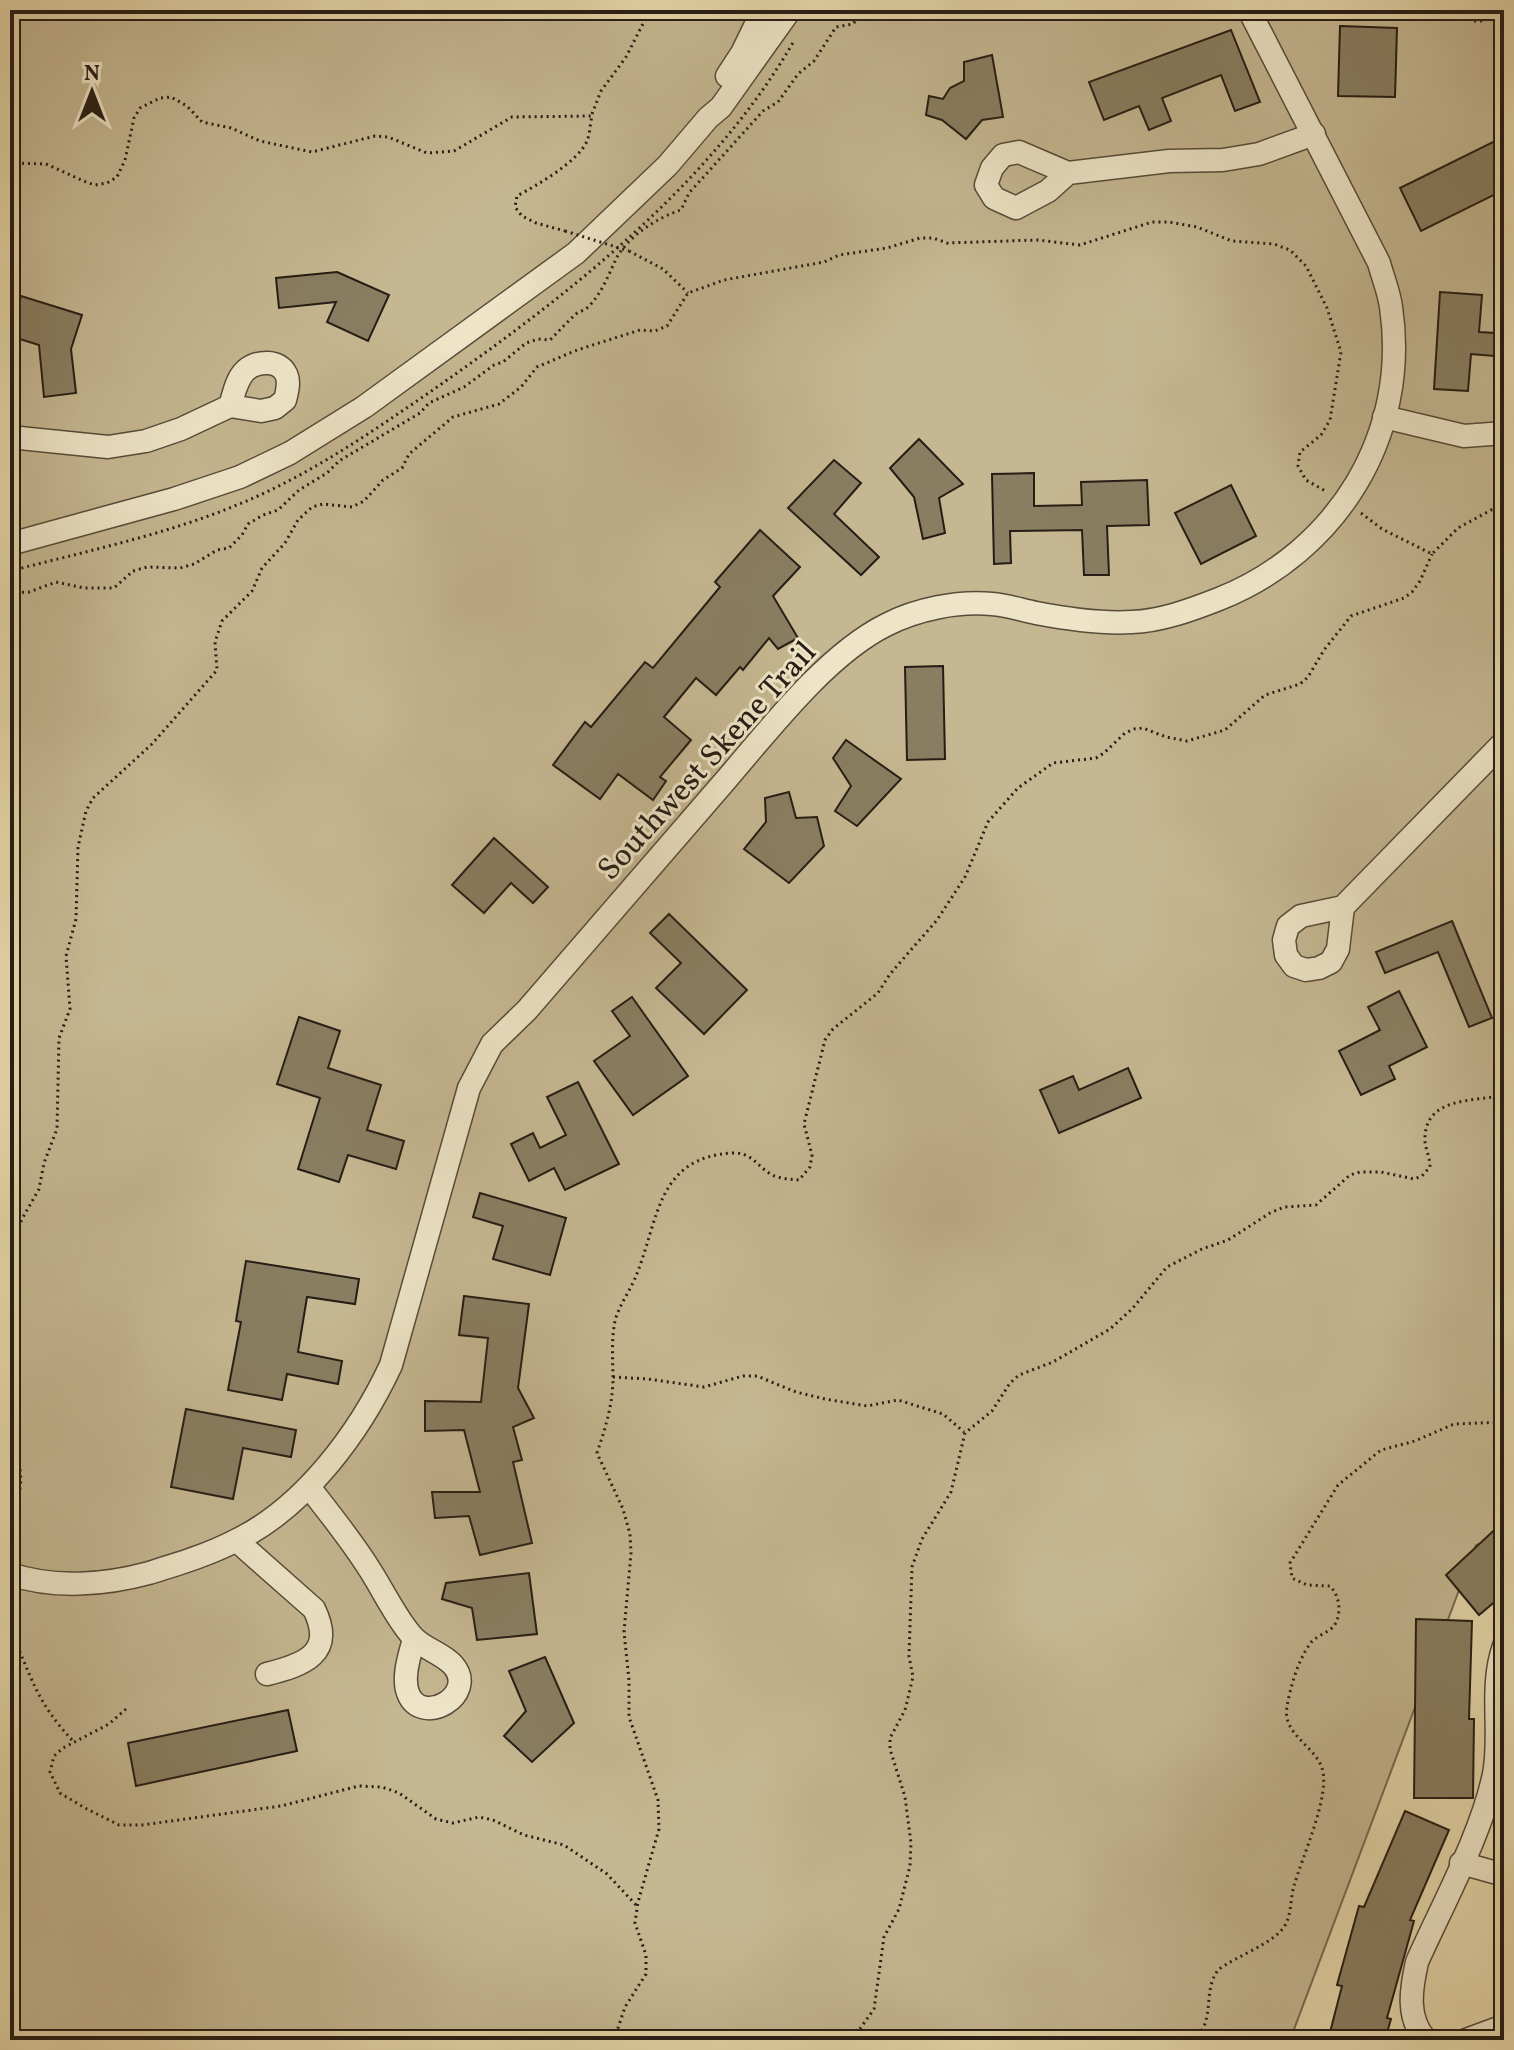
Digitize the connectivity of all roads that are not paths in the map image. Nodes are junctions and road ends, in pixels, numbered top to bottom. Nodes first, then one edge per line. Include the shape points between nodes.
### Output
1 (763, 10) edge
2 (790, 10) edge
3 (1249, 10) edge
4 (708, 118) junction
5 (1314, 134) junction
6 (1068, 173) dead end
7 (230, 406) dead end
8 (1384, 417) junction
9 (1504, 433) edge
10 (10, 437) edge
11 (10, 544) edge
12 (1504, 742) edge
13 (1343, 907) dead end
14 (309, 1487) junction
15 (237, 1541) junction
16 (10, 1574) edge
17 (414, 1639) dead end
18 (1504, 1646) edge
19 (267, 1674) dead end
20 (1461, 1863) junction
21 (1504, 1875) edge
22 (1504, 2026) edge
23 (1426, 2040) edge
24 (1466, 2040) edge

1 - 4 street
2 - 4 street
3 - 5 street, Southwest Skene Trail
4 - 11 street via 668,165 576,253 364,407 290,453 174,499
5 - 6 street via 1259,154 1223,160
5 - 8 street, Southwest Skene Trail via 1379,263 1391,306 1393,364
7 - 10 street via 146,441 108,447
8 - 9 street via 1464,436
8 - 14 street, Southwest Skene Trail via 1369,462 1326,528 1296,556 1236,592 1170,616 1134,622 1084,621 995,604 957,603 887,624 826,670 492,1044 469,1088 391,1365 373,1404
12 - 13 street
14 - 15 street, Southwest Skene Trail
14 - 17 street via 353,1543
15 - 16 street, Southwest Skene Trail via 119,1581 63,1584
15 - 19 street via 314,1609 321,1624 315,1653 302,1665
18 - 20 street via 1495,1691 1494,1771
20 - 21 street
20 - 23 street via 1412,1983 1411,2006
22 - 24 street

